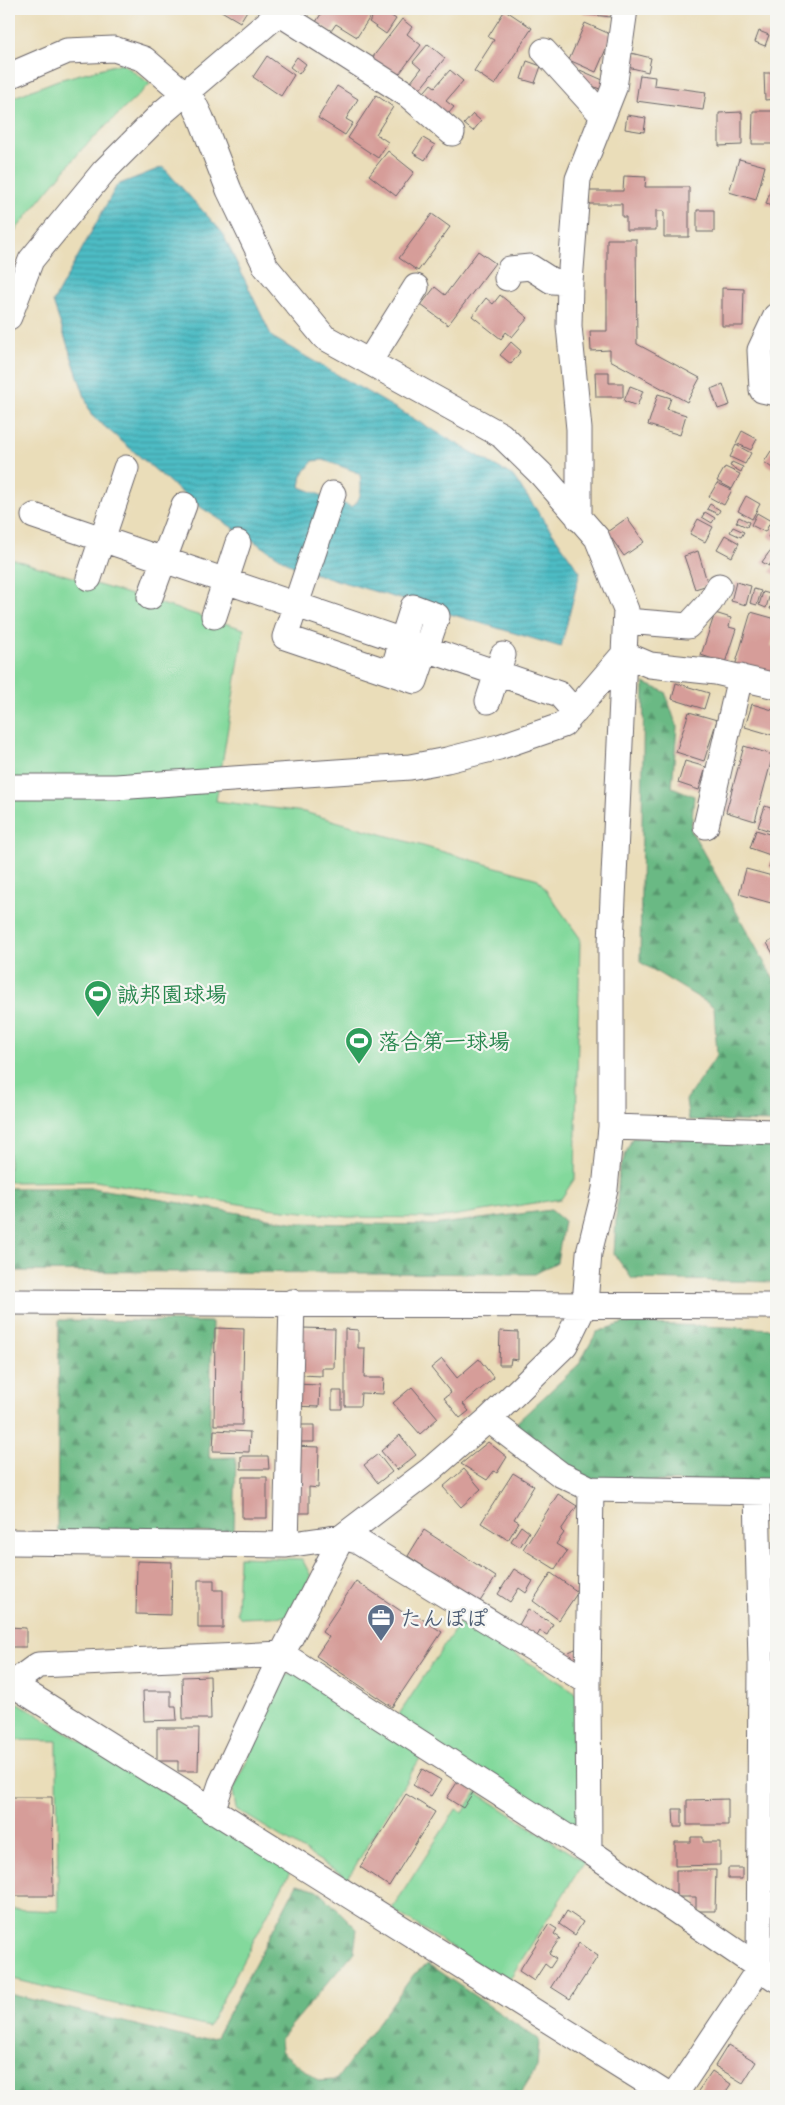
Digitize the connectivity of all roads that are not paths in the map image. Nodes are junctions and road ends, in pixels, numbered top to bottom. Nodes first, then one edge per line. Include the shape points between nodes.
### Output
1 (626, 9) edge
2 (282, 11) edge
3 (544, 51) dead end
4 (9, 76) edge
5 (186, 92) junction
6 (603, 116) junction
7 (452, 133) dead end
8 (507, 278) dead end
9 (570, 282) junction
10 (416, 287) dead end
11 (776, 316) edge
12 (9, 317) edge
13 (369, 362) junction
14 (769, 391) edge
15 (126, 468) dead end
16 (332, 494) dead end
17 (184, 505) dead end
18 (34, 516) dead end
19 (579, 519) junction
20 (102, 539) junction
21 (238, 542) dead end
22 (164, 561) junction
23 (89, 578) dead end
24 (226, 582) junction
25 (719, 586) dead end
26 (150, 597) dead end
27 (295, 605) junction
28 (214, 616) dead end
29 (626, 621) junction
30 (401, 641) junction
31 (425, 649) junction
32 (624, 654) junction
33 (500, 664) junction
34 (392, 673) junction
35 (740, 677) junction
36 (776, 686) edge
37 (488, 701) dead end
38 (575, 712) junction
39 (9, 787) edge
40 (706, 826) dead end
41 (611, 1127) junction
42 (776, 1132) edge
43 (9, 1302) edge
44 (292, 1302) junction
45 (585, 1304) junction
46 (776, 1306) edge
47 (490, 1418) junction
48 (591, 1489) junction
49 (767, 1492) edge
50 (342, 1537) junction
51 (9, 1542) edge
52 (286, 1545) junction
53 (282, 1654) junction
54 (769, 1663) edge
55 (588, 1682) junction
56 (10, 1683) edge
57 (212, 1811) junction
58 (589, 1852) junction
59 (768, 1974) edge
60 (668, 2096) edge
61 (674, 2096) edge

1 - 6 street via 614,88
2 - 5 street
2 - 7 street via 408,95
3 - 6 street
4 - 5 street via 67,52 114,49 144,59
5 - 12 street via 104,171 31,260
5 - 13 street via 201,118 229,190 266,267 324,337
6 - 9 street via 578,178
8 - 9 street via 510,269 530,267 552,281
9 - 19 street via 568,326 579,429
10 - 13 street
11 - 14 street via 760,350
13 - 19 street via 501,435 541,474
15 - 20 street
16 - 27 street
17 - 22 street
18 - 20 street
19 - 29 street via 597,538 626,610
20 - 22 street
20 - 23 street
21 - 24 street
22 - 24 street
22 - 26 street
24 - 27 street
24 - 28 street
25 - 29 street via 710,602 688,626
27 - 30 street
27 - 34 street via 285,638
29 - 32 street
30 - 31 street
30 - 31 street via 413,607 437,616
30 - 34 street
31 - 33 street
31 - 34 street via 415,681
32 - 35 street via 650,665
32 - 38 street
32 - 41 street via 611,944
33 - 37 street
33 - 38 street via 559,694
35 - 36 street
35 - 40 street
38 - 39 street via 563,725 499,747 410,767 116,787
41 - 42 street
41 - 45 street via 605,1190 589,1254
43 - 44 street
44 - 45 street
44 - 52 street
45 - 46 street
45 - 47 street via 565,1346
47 - 48 street via 560,1474
47 - 50 street via 430,1470
48 - 49 street
48 - 55 street
49 - 54 street
50 - 52 street
50 - 53 street
50 - 55 street via 357,1541
51 - 52 street
53 - 56 street via 38,1665
53 - 57 street via 221,1784
53 - 58 street
54 - 59 street
55 - 58 street
56 - 57 street
57 - 60 street
58 - 59 street
59 - 61 street

